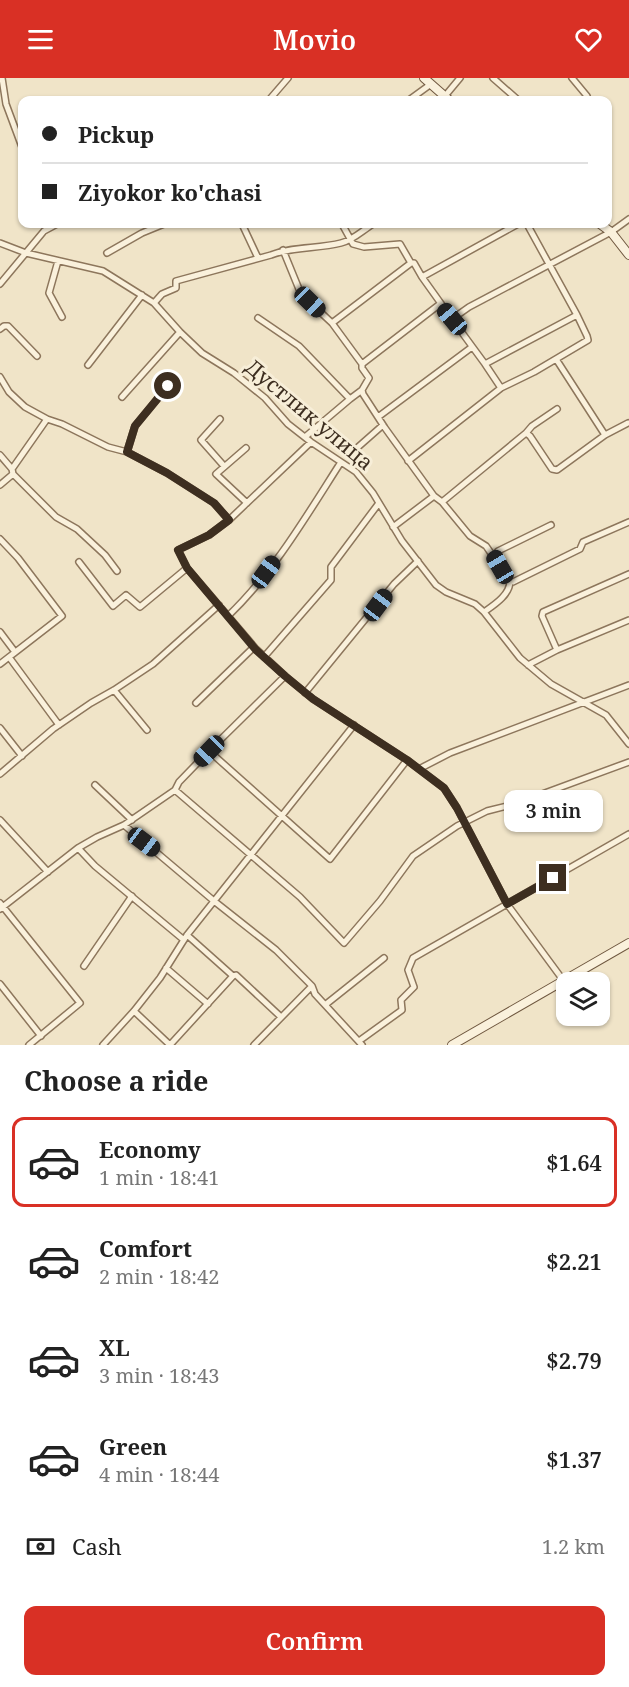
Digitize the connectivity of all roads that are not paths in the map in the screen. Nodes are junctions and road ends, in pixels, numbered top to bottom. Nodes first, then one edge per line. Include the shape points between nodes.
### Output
1 (2, 78) edge
2 (288, 78) edge
3 (424, 78) edge
4 (460, 78) edge
5 (493, 78) edge
6 (572, 78) edge
7 (431, 84) junction
8 (272, 96) edge
9 (414, 96) edge
10 (445, 96) edge
11 (448, 96) edge
12 (513, 96) edge
13 (587, 96) edge
14 (18, 136) edge
15 (629, 219) edge
16 (50, 228) edge
17 (154, 228) edge
18 (244, 228) edge
19 (344, 228) edge
20 (367, 228) edge
21 (511, 228) edge
22 (529, 228) edge
23 (606, 228) edge
24 (611, 232) junction
25 (350, 239) junction
26 (0, 243) edge
27 (283, 250) junction
28 (26, 253) junction
29 (107, 253) dead end
30 (629, 255) edge
31 (258, 258) junction
32 (58, 261) junction
33 (411, 263) junction
34 (550, 264) junction
35 (422, 276) junction
36 (0, 284) edge
37 (142, 295) junction
38 (154, 303) junction
39 (440, 304) junction
40 (578, 315) junction
41 (62, 317) dead end
42 (258, 318) dead end
43 (452, 319) junction
44 (332, 323) junction
45 (0, 329) edge
46 (180, 332) junction
47 (472, 347) junction
48 (37, 356) dead end
49 (556, 359) junction
50 (362, 364) junction
51 (485, 364) junction
52 (88, 365) dead end
53 (0, 377) edge
54 (168, 386) dead end
55 (501, 388) junction
56 (362, 390) junction
57 (122, 397) dead end
58 (350, 399) junction
59 (556, 409) dead end
60 (378, 417) junction
61 (47, 419) junction
62 (220, 419) dead end
63 (628, 424) edge
64 (383, 425) junction
65 (526, 434) junction
66 (605, 435) junction
67 (305, 437) junction
68 (311, 442) junction
69 (246, 448) dead end
70 (127, 452) junction
71 (0, 455) edge
72 (349, 455) dead end
73 (408, 461) junction
74 (341, 462) junction
75 (224, 466) junction
76 (12, 472) junction
77 (0, 485) edge
78 (434, 496) junction
79 (442, 502) junction
80 (247, 503) junction
81 (379, 503) junction
82 (229, 520) junction
83 (629, 522) edge
84 (551, 525) dead end
85 (393, 527) junction
86 (0, 539) edge
87 (494, 556) junction
88 (418, 561) junction
89 (79, 562) dead end
90 (187, 568) junction
91 (117, 571) dead end
92 (629, 574) edge
93 (510, 581) junction
94 (219, 605) junction
95 (484, 612) junction
96 (228, 616) junction
97 (629, 620) edge
98 (0, 632) edge
99 (254, 647) junction
100 (557, 650) junction
101 (15, 652) junction
102 (9, 657) junction
103 (264, 657) junction
104 (0, 664) edge
105 (528, 665) junction
106 (285, 676) junction
107 (629, 685) edge
108 (114, 690) junction
109 (305, 693) junction
110 (581, 702) junction
111 (196, 703) dead end
112 (59, 725) junction
113 (354, 725) junction
114 (0, 728) edge
115 (147, 730) dead end
116 (629, 744) edge
117 (209, 751) junction
118 (22, 756) junction
119 (407, 760) junction
120 (629, 762) edge
121 (419, 769) junction
122 (0, 774) edge
123 (95, 785) dead end
124 (175, 790) junction
125 (282, 818) junction
126 (132, 819) junction
127 (0, 820) edge
128 (464, 823) junction
129 (124, 825) junction
130 (629, 834) edge
131 (78, 848) junction
132 (251, 855) junction
133 (48, 872) junction
134 (132, 896) junction
135 (214, 901) junction
136 (507, 904) junction
137 (1, 906) edge
138 (185, 937) junction
139 (629, 943) edge
140 (384, 958) dead end
141 (84, 966) dead end
142 (166, 968) junction
143 (556, 972) edge
144 (576, 972) edge
145 (233, 976) junction
146 (0, 984) edge
147 (556, 984) edge
148 (312, 986) junction
149 (208, 1004) junction
150 (325, 1005) junction
151 (134, 1011) junction
152 (281, 1017) junction
153 (41, 1036) junction
154 (360, 1043) edge
155 (256, 1044) edge
156 (29, 1045) edge
157 (103, 1045) edge
158 (170, 1045) edge
159 (452, 1045) edge

1 - 14 street via 6,104
2 - 8 street
3 - 7 main road
4 - 11 street
5 - 12 street
6 - 13 street
7 - 9 street
7 - 10 main road
15 - 24 street
16 - 28 street
17 - 29 street
18 - 31 street
19 - 25 street
20 - 25 street
21 - 35 street
22 - 34 street
23 - 24 main road
24 - 30 main road
24 - 34 street
25 - 27 street via 316,248
25 - 33 street via 364,247 400,244
26 - 28 street, Дустлик улица
27 - 31 street
27 - 44 street via 301,294
28 - 32 street, Дустлик улица
28 - 36 street
31 - 38 street via 176,281 176,288
32 - 37 street, Дустлик улица via 103,271
32 - 41 street via 48,293
33 - 35 street
33 - 44 street
34 - 40 street
34 - 43 street
35 - 39 street
37 - 38 street, Дустлик улица
37 - 52 street
38 - 46 street, Дустлик улица
39 - 43 street
39 - 50 street
40 - 49 street via 588,340
40 - 51 street
42 - 58 street via 299,345
43 - 47 street
44 - 50 street
45 - 48 street via 8,326
46 - 57 street
46 - 67 street, Дустлик улица via 265,398
47 - 51 street
47 - 60 street
49 - 55 street
49 - 66 street
50 - 56 street via 369,378
51 - 55 street
53 - 61 street via 25,407
54 - 70 street via 135,426
55 - 73 street
56 - 58 street
56 - 60 street
58 - 67 street
59 - 65 street
60 - 64 street
61 - 70 street
61 - 76 street
62 - 75 street via 201,440
63 - 66 street
64 - 72 street
64 - 73 street
65 - 66 street via 556,470
65 - 79 street
67 - 68 street, Дустлик улица
68 - 74 street, Дустлик улица
68 - 80 street
69 - 75 street
70 - 82 street via 214,503
71 - 76 street
73 - 78 street
74 - 81 street, Дустлик улица via 356,472
74 - 96 street via 255,588
75 - 80 street via 216,474
76 - 77 street
76 - 91 street via 56,517 77,529 105,555
78 - 79 street
78 - 85 street
79 - 87 street via 458,524
80 - 82 street
81 - 85 street, Дустлик улица
81 - 103 street via 331,567 331,580
82 - 90 street via 178,550
83 - 93 street
84 - 87 street
85 - 88 street, Дустлик улица
86 - 101 street via 62,616
87 - 93 street
88 - 95 street, Дустлик улица via 436,585
88 - 109 street via 394,584
89 - 90 street via 113,606 126,595 140,607
90 - 94 street
92 - 100 street via 543,612
93 - 95 street via 506,594
94 - 96 street
94 - 108 street via 153,664
95 - 105 street, Дустлик улица
96 - 99 street
97 - 100 street
98 - 101 street
99 - 103 street
99 - 111 street
100 - 105 street
101 - 102 street
102 - 104 street
102 - 112 street
103 - 106 street
105 - 110 street, Дустлик улица
106 - 109 street
106 - 117 street
107 - 110 street
108 - 112 street
108 - 115 street
109 - 113 street
110 - 116 street, Дустлик улица via 606,715
110 - 121 street
112 - 118 street
113 - 119 street
113 - 125 street
114 - 118 street
117 - 124 street
117 - 125 street
118 - 122 street
119 - 121 street
119 - 125 street via 330,860
120 - 128 street via 487,811
121 - 128 street via 444,788
123 - 126 street
124 - 126 street
124 - 132 street
125 - 132 street
126 - 129 street
127 - 133 street
128 - 132 street via 413,856 344,943 300,897
128 - 136 street
129 - 131 street
129 - 135 street
130 - 136 street
131 - 133 street
131 - 134 street
132 - 135 street
133 - 137 street
134 - 138 street
134 - 141 street
135 - 138 street
135 - 148 street via 276,950
136 - 143 street
136 - 154 street via 413,958 408,970 414,987 402,1000 402,1010
137 - 153 street via 80,1004
138 - 142 street
138 - 145 street
139 - 144 main road
140 - 150 street
142 - 149 street
142 - 151 street
145 - 149 street
145 - 152 street
146 - 153 street
147 - 159 main road
148 - 150 street
148 - 152 street
149 - 158 street
150 - 154 street
151 - 157 street
151 - 158 street
152 - 155 street
153 - 156 street

